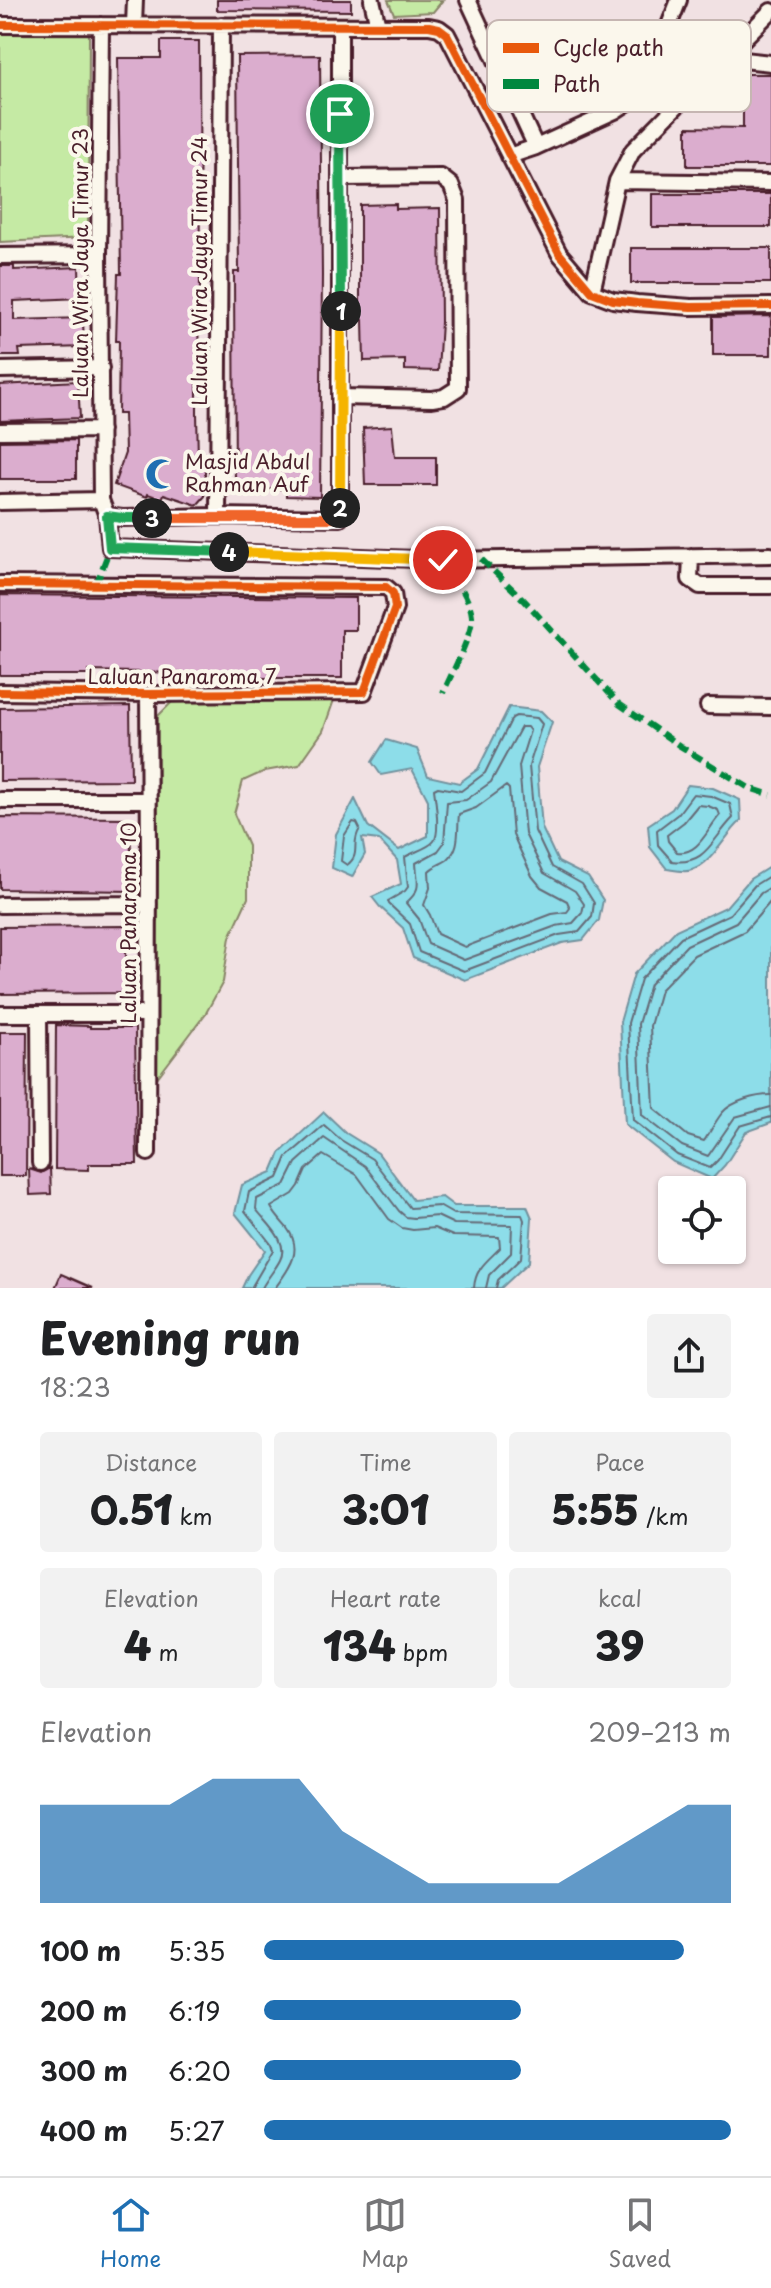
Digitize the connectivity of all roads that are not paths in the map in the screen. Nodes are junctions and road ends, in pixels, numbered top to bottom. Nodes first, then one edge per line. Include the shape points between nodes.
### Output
1 (135, 0) edge
2 (372, 0) edge
3 (468, 0) edge
4 (679, 0) edge
5 (771, 11) edge
6 (671, 20) edge
7 (0, 25) edge
8 (101, 25) junction
9 (134, 25) junction
10 (221, 25) junction
11 (340, 26) junction
12 (378, 26) junction
13 (751, 31) edge
14 (487, 41) edge
15 (751, 62) edge
16 (771, 63) edge
17 (520, 112) edge
18 (613, 112) edge
19 (671, 112) edge
20 (536, 147) junction
21 (509, 156) junction
22 (340, 178) junction
23 (617, 181) junction
24 (771, 183) edge
25 (99, 255) junction
26 (0, 256) edge
27 (592, 292) junction
28 (771, 306) edge
29 (101, 368) junction
30 (0, 370) edge
31 (341, 397) junction
32 (101, 430) junction
33 (0, 431) edge
34 (101, 500) junction
35 (0, 502) edge
36 (107, 516) junction
37 (218, 516) junction
38 (771, 555) edge
39 (691, 556) junction
40 (0, 584) edge
41 (771, 586) edge
42 (0, 692) edge
43 (148, 694) junction
44 (708, 706) dead end
45 (771, 707) edge
46 (0, 800) edge
47 (149, 800) junction
48 (149, 904) junction
49 (0, 905) edge
50 (0, 1014) edge
51 (148, 1014) junction
52 (39, 1015) junction
53 (148, 1153) dead end
54 (40, 1163) dead end

1 - 9 street
2 - 12 street
3 - 14 street
4 - 6 street
5 - 13 street
7 - 8 street
8 - 9 street
8 - 25 street, Laluan Wira Jaya Timur 23
9 - 10 street
10 - 11 street
10 - 37 street, Laluan Wira Jaya Timur 24
11 - 12 street
11 - 22 street
12 - 21 street via 429,26 447,34
15 - 16 street
17 - 20 street
18 - 20 street
19 - 23 street via 633,150
20 - 21 street
21 - 27 street via 559,253
22 - 31 street
22 - 31 street via 441,177 457,200 458,262 458,388 432,399
23 - 24 street
23 - 27 street
25 - 26 street
25 - 29 street, Laluan Wira Jaya Timur 23
27 - 28 street via 637,303
29 - 30 street
29 - 32 street, Laluan Wira Jaya Timur 23
31 - 37 street via 340,518
32 - 33 street
32 - 34 street, Laluan Wira Jaya Timur 23
34 - 35 street
34 - 36 street
36 - 37 street
36 - 39 street via 110,548 443,560
38 - 39 street
39 - 41 street via 690,579 700,586
40 - 43 street, Laluan Panaroma 7 via 386,587 393,593 395,608 364,692
42 - 43 street, Laluan Panaroma 7
43 - 47 street, Laluan Panaroma 10
44 - 45 street
46 - 47 street
47 - 48 street, Laluan Panaroma 10
48 - 49 street
48 - 51 street, Laluan Panaroma 10
50 - 52 street
51 - 52 street
51 - 53 street, Laluan Panaroma 10
52 - 54 street

